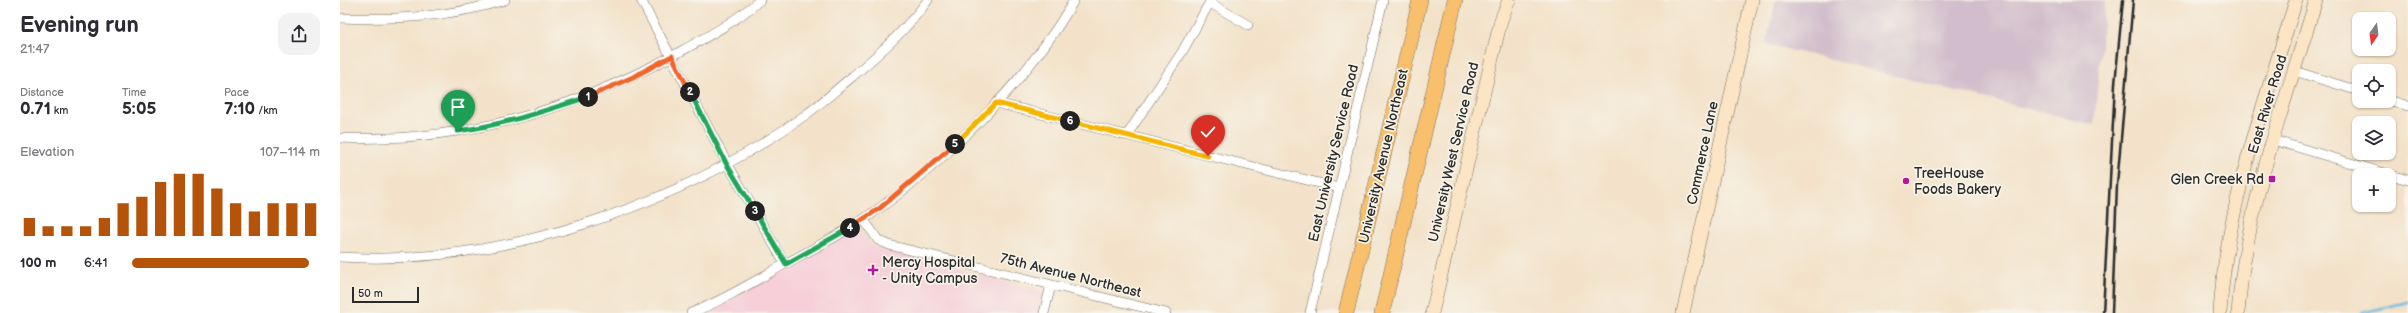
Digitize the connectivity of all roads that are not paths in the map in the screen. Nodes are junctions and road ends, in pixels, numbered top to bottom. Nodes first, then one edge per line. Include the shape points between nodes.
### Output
1 (505, 0) edge
2 (641, 0) edge
3 (760, 0) edge
4 (928, 0) edge
5 (1074, 0) edge
6 (1383, 0) edge
7 (1420, 0) edge
8 (1455, 0) edge
9 (1509, 0) edge
10 (1752, 0) edge
11 (2296, 0) edge
12 (2316, 0) edge
13 (1211, 2) edge
14 (340, 18) edge
15 (1248, 25) dead end
16 (672, 56) junction
17 (2294, 71) junction
18 (2352, 89) edge
19 (2396, 102) edge
20 (996, 103) junction
21 (2408, 106) edge
22 (1127, 135) junction
23 (340, 138) edge
24 (2273, 140) junction
25 (726, 163) junction
26 (2408, 180) edge
27 (1339, 188) junction
28 (864, 220) junction
29 (340, 256) edge
30 (786, 264) junction
31 (1052, 285) junction
32 (691, 313) edge
33 (1044, 313) edge
34 (1166, 313) edge
35 (1310, 313) edge
36 (1346, 313) edge
37 (1382, 313) edge
38 (1432, 313) edge
39 (1683, 313) edge
40 (2220, 313) edge
41 (2238, 313) edge

1 - 14 street via 481,8 440,16 387,20
2 - 16 street
3 - 16 street via 713,34
4 - 25 street via 889,44 805,115 768,140
5 - 20 street via 1046,45
6 - 27 street, East University Service Road
7 - 36 main road, University Avenue Northeast
8 - 37 main road
9 - 38 main road, University West Service Road via 1501,20
10 - 39 main road, Commerce Lane
11 - 40 main road, East River Road via 2233,212 2225,258
12 - 17 main road, East River Road
13 - 15 street
13 - 22 street via 1182,52
16 - 23 street via 589,96 489,127 427,136
16 - 25 street
17 - 18 street
17 - 24 main road, East River Road
19 - 21 street
20 - 22 street
20 - 28 street via 936,161
22 - 27 street
24 - 26 street
24 - 41 main road, East River Road via 2244,250
25 - 29 street via 628,208 527,240 418,256
25 - 30 street
27 - 35 street, East University Service Road
28 - 30 street
28 - 31 street, 75th Avenue Northeast via 872,235 889,245
30 - 32 street
31 - 33 street
31 - 34 street, 75th Avenue Northeast

